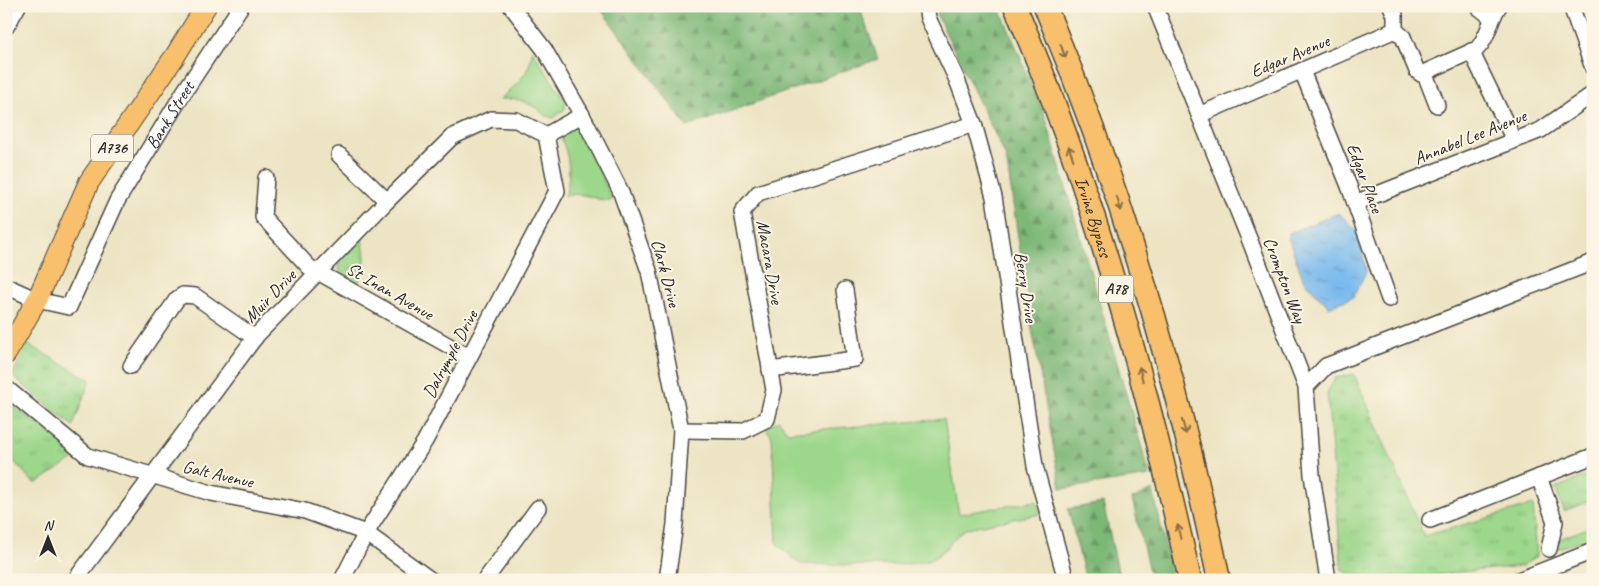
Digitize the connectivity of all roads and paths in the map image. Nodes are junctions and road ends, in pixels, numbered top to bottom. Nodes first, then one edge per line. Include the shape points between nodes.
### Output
1 (18, 6) edge
2 (206, 6) edge
3 (241, 6) edge
4 (511, 6) edge
5 (926, 6) edge
6 (1015, 6) edge
7 (1045, 6) edge
8 (1155, 6) edge
9 (1391, 6) edge
10 (1477, 6) edge
11 (1572, 6) edge
12 (1495, 12) edge
13 (6, 27) edge
14 (1395, 30) junction
15 (1471, 51) junction
16 (1593, 68) edge
17 (1302, 72) junction
18 (1425, 74) junction
19 (1593, 94) edge
20 (1437, 105) dead end
21 (582, 115) junction
22 (1199, 115) junction
23 (974, 124) junction
24 (546, 135) junction
25 (1514, 140) junction
26 (339, 155) dead end
27 (266, 178) dead end
28 (387, 201) junction
29 (1355, 203) junction
30 (1593, 262) edge
31 (319, 272) junction
32 (6, 286) edge
33 (845, 290) dead end
34 (1389, 299) dead end
35 (37, 300) junction
36 (255, 338) junction
37 (6, 354) edge
38 (470, 358) junction
39 (131, 366) dead end
40 (770, 370) junction
41 (1306, 387) junction
42 (6, 388) edge
43 (681, 430) junction
44 (1593, 456) edge
45 (151, 476) junction
46 (1540, 477) junction
47 (538, 508) dead end
48 (1430, 520) dead end
49 (366, 533) junction
50 (1549, 549) dead end
51 (1593, 551) edge
52 (75, 580) edge
53 (342, 580) edge
54 (431, 580) edge
55 (486, 580) edge
56 (667, 580) edge
57 (1066, 580) edge
58 (1190, 580) edge
59 (1219, 580) edge
60 (1328, 580) edge
61 (1519, 580) edge

1 - 13 street
2 - 35 main road, Bank Street / A736 via 89,182
3 - 35 street, Bank Street via 117,201 69,307
4 - 21 street, Clark Drive via 544,49
5 - 23 street, Berry Drive via 928,18
58 -> 6 highway, Irvine Bypass / A78 via 1128,327 1045,79
7 -> 59 highway, Irvine Bypass / A78 via 1114,191 1148,302 1198,479
8 - 22 street, Crompton Way
9 - 14 street
10 - 12 street
11 - 16 street
12 - 15 street via 1482,44
14 - 17 street, Edgar Avenue
14 - 18 street via 1403,38 1417,71
15 - 18 street
15 - 25 street
17 - 22 street, Edgar Avenue
17 - 29 street, Edgar Place
18 - 20 street
19 - 25 street, Annabel Lee Avenue via 1541,130
21 - 24 street
21 - 43 street, Clark Drive via 620,190 649,272
22 - 41 street, Crompton Way
23 - 40 street, Macara Drive via 758,193 742,212
23 - 57 street, Berry Drive via 994,197 1035,466
24 - 28 street, Muir Drive via 516,120 491,119 452,138
24 - 38 street, Dalrymple Drive via 557,191
25 - 29 street, Annabel Lee Avenue
26 - 28 street
27 - 31 street, St Inan Avenue via 263,217 309,267
28 - 31 street, Muir Drive
29 - 34 street, Edgar Place
30 - 41 street via 1326,366
31 - 36 street, Muir Drive
31 - 38 street, St Inan Avenue
32 - 35 street
33 - 40 street via 855,359
35 - 37 main road, Bank Street / A736
36 - 39 street via 195,296 183,295
36 - 45 street, Muir Drive
38 - 49 street, Dalrymple Drive via 425,441
40 - 43 street, Macara Drive via 774,390 767,420 743,431
41 - 60 street, Crompton Way via 1312,475
42 - 45 street, Galt Avenue via 88,456
43 - 56 street, Clark Drive via 675,524
44 - 46 street
45 - 49 street, Galt Avenue via 211,493 304,511
45 - 52 street, Muir Drive
46 - 48 street
46 - 50 street via 1555,522
47 - 55 street
49 - 53 street, Dalrymple Drive
49 - 54 street, Galt Avenue
51 - 61 street

